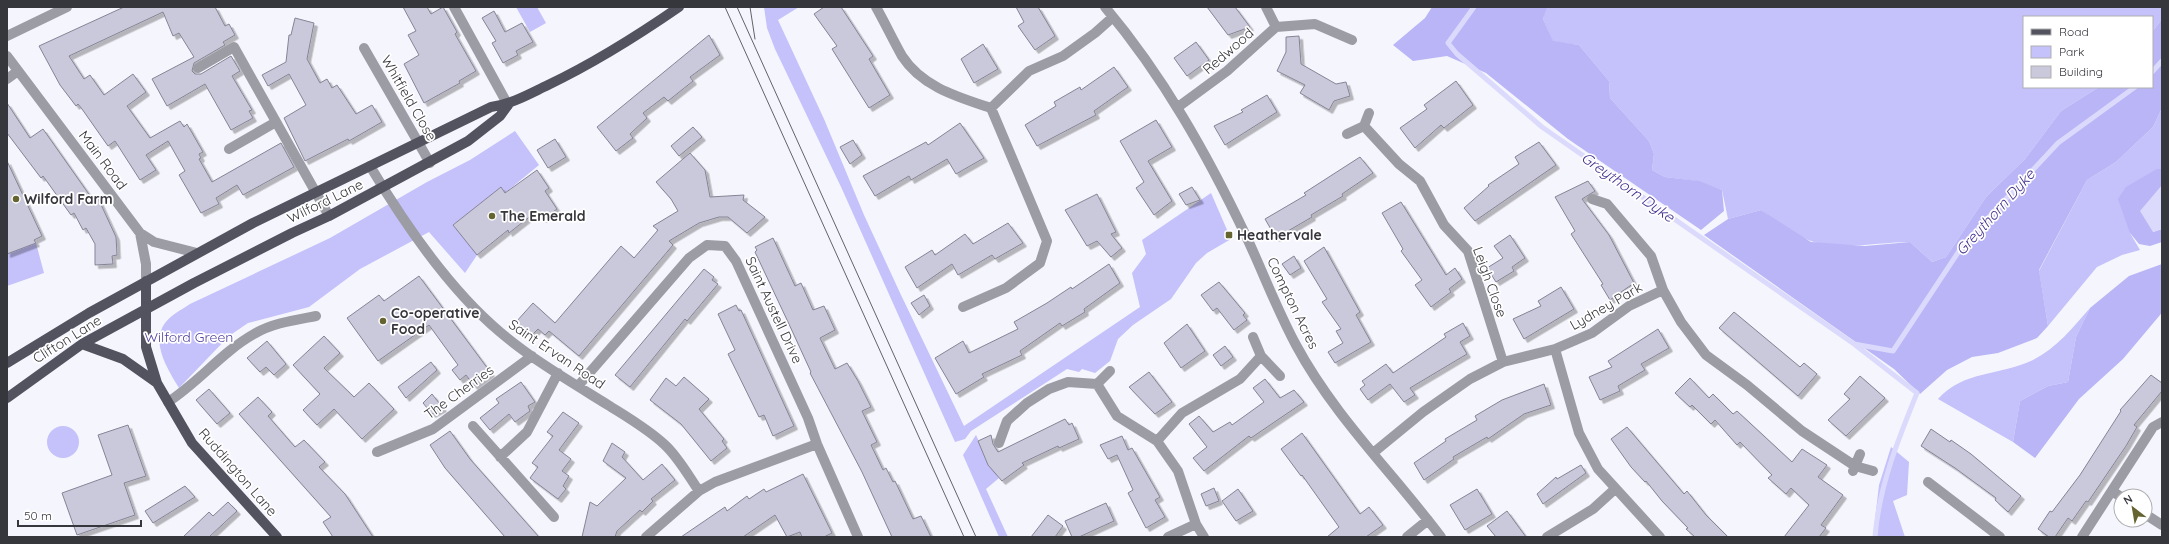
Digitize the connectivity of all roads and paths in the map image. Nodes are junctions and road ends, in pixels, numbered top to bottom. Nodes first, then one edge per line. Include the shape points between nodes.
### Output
1 (67, 7) edge
2 (454, 7) edge
3 (679, 7) edge
4 (876, 7) edge
5 (1105, 7) edge
6 (1266, 7) edge
7 (1113, 17) junction
8 (1276, 27) junction
9 (7, 36) edge
10 (1352, 40) dead end
11 (364, 48) dead end
12 (7, 56) edge
13 (198, 68) dead end
14 (18, 71) junction
15 (7, 79) edge
16 (508, 105) junction
17 (1178, 107) junction
18 (990, 108) junction
19 (1370, 113) dead end
20 (276, 122) junction
21 (1364, 126) junction
22 (1347, 134) dead end
23 (418, 142) junction
24 (229, 148) dead end
25 (430, 163) junction
26 (370, 166) junction
27 (383, 188) junction
28 (316, 193) junction
29 (1592, 199) dead end
30 (329, 216) junction
31 (140, 233) junction
32 (197, 253) junction
33 (146, 281) junction
34 (1663, 290) junction
35 (963, 307) dead end
36 (146, 310) junction
37 (316, 316) dead end
38 (1253, 337) dead end
39 (82, 344) junction
40 (1555, 349) junction
41 (532, 356) junction
42 (1261, 356) junction
43 (1503, 362) junction
44 (7, 363) edge
45 (1110, 371) dead end
46 (558, 373) junction
47 (1280, 376) dead end
48 (157, 383) junction
49 (1097, 384) junction
50 (578, 386) junction
51 (7, 398) edge
52 (168, 402) junction
53 (2162, 422) edge
54 (473, 426) dead end
55 (1157, 441) junction
56 (999, 443) dead end
57 (817, 444) junction
58 (377, 452) dead end
59 (1373, 453) junction
60 (1860, 454) dead end
61 (500, 457) junction
62 (1854, 469) junction
63 (1874, 471) dead end
64 (1928, 482) dead end
65 (1615, 489) junction
66 (699, 491) junction
67 (2112, 491) joint
68 (554, 517) dead end
69 (2153, 519) edge
70 (1428, 520) junction
71 (1196, 524) junction
72 (2162, 525) edge
73 (277, 537) edge
74 (646, 537) edge
75 (858, 537) edge
76 (1168, 537) edge
77 (1204, 537) edge
78 (1407, 537) edge
79 (1441, 537) edge
80 (1547, 537) edge
81 (1660, 537) edge
82 (2000, 537) edge
83 (2082, 537) edge

1 - 9 street
2 - 16 street
3 - 16 main road, Wilford Lane via 611,52
4 - 18 street via 903,57 919,76 948,93
5 - 7 street, Compton Acres
6 - 8 street
7 - 17 street, Compton Acres via 1151,65
7 - 18 street via 1063,56 1029,71
8 - 10 street via 1315,24
8 - 17 street, Redwood via 1227,71
11 - 23 street, Whitfield Close
12 - 14 street, Main Road
13 - 20 street via 234,47
14 - 15 street
14 - 31 street, Main Road
16 - 23 main road, Wilford Lane via 491,107
16 - 25 main road, Wilford Lane via 500,116 480,133
17 - 59 street, Compton Acres via 1245,234 1296,344 1321,387
18 - 35 street via 1047,241 1040,262 1006,288
19 - 21 street
20 - 24 street
20 - 28 street
21 - 22 street
21 - 43 street, Leigh Close via 1399,164 1420,181 1444,225 1468,251
23 - 25 street, Whitfield Close
23 - 26 main road, Wilford Lane
25 - 27 main road, Wilford Lane
26 - 27 street, Saint Ervan Road
26 - 28 main road, Wilford Lane
27 - 30 main road, Wilford Lane
27 - 41 street, Saint Ervan Road via 458,290 500,332
28 - 30 street
28 - 32 main road, Wilford Lane
29 - 34 street via 1607,204 1651,256
30 - 36 main road, Wilford Lane
31 - 32 street, Main Road via 154,242
31 - 33 street, Ruddington Lane via 146,264
32 - 33 main road, Wilford Lane
33 - 36 main road, Ruddington Lane
33 - 44 main road, Clifton Lane
34 - 40 street, Lydney Park via 1629,306 1592,333
34 - 62 street, Lydney Park via 1681,322 1706,355
36 - 39 main road, Clifton Lane
36 - 48 main road, Ruddington Lane via 147,355
37 - 52 street via 293,320 255,333
38 - 42 street
39 - 48 main road, Ruddington Lane via 123,359
39 - 51 main road, Clifton Lane
40 - 43 street, Lydney Park
40 - 65 street via 1580,433 1598,469
41 - 46 street, Saint Ervan Road
41 - 58 street, The Cherries via 433,429
42 - 47 street
42 - 55 street via 1240,379 1182,413
43 - 59 street, Lydney Park via 1470,379 1423,412
45 - 49 street
46 - 50 street, Saint Ervan Road
46 - 61 street via 527,432
48 - 52 main road, Ruddington Lane
49 - 55 street via 1117,416
49 - 56 street via 1068,382 1049,388 1007,421
50 - 57 street, Saint Austell Drive via 689,258 707,245 725,246 736,261 808,418
50 - 66 street, Saint Ervan Road via 644,428 665,445
52 - 73 main road, Ruddington Lane via 192,443
53 - 67 street via 2153,427
54 - 61 street
55 - 71 street via 1178,470
57 - 66 street via 715,482
57 - 75 street, Saint Austell Drive
59 - 70 street, Compton Acres
60 - 62 street
61 - 68 street
62 - 63 street, Lydney Park
64 - 82 street
65 - 80 street via 1593,509
65 - 81 street
66 - 74 street
67 - 83 street
69 - 72 street
70 - 78 street
70 - 79 street, Compton Acres
71 - 76 street
71 - 77 street

